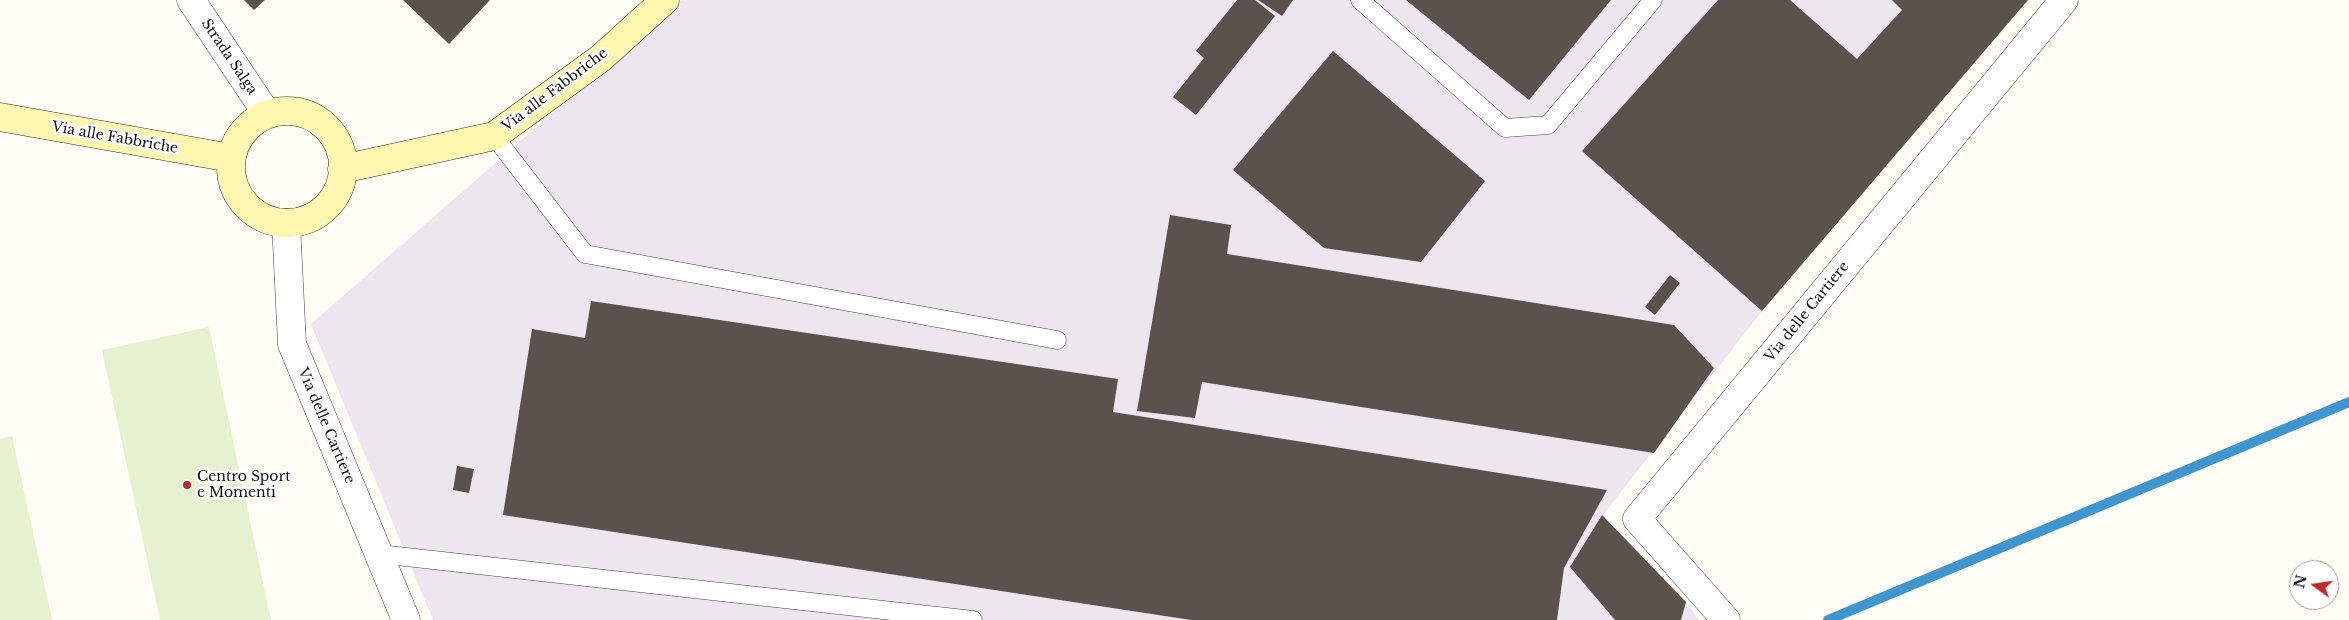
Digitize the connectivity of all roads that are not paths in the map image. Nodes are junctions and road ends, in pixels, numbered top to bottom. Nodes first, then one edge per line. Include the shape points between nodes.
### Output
1 (191, 0) edge
2 (665, 0) edge
3 (1360, 0) edge
4 (1653, 0) edge
5 (2064, 0) edge
6 (267, 114) junction
7 (0, 117) edge
8 (494, 136) junction
9 (231, 158) junction
10 (342, 168) junction
11 (286, 223) junction
12 (1057, 340) dead end
13 (379, 554) junction
14 (406, 620) edge
15 (973, 620) edge
16 (1726, 620) edge

1 - 6 street, Strada Salga
2 - 8 street, Via alle Fabbriche via 600,58
3 - 4 lane via 1505,128 1548,125
5 - 16 street, Via delle Cartiere via 1637,519
6 - 9 street via 244,131
6 - 10 street via 300,112 326,126 340,147
7 - 9 street, Via alle Fabbriche
8 - 10 street, Via alle Fabbriche
8 - 12 lane via 584,254
9 - 11 street via 235,188 244,204 262,217
10 - 11 street via 339,187 331,201 302,221
11 - 13 street, Via delle Cartiere via 292,344
13 - 14 street, Via delle Cartiere
13 - 15 lane

